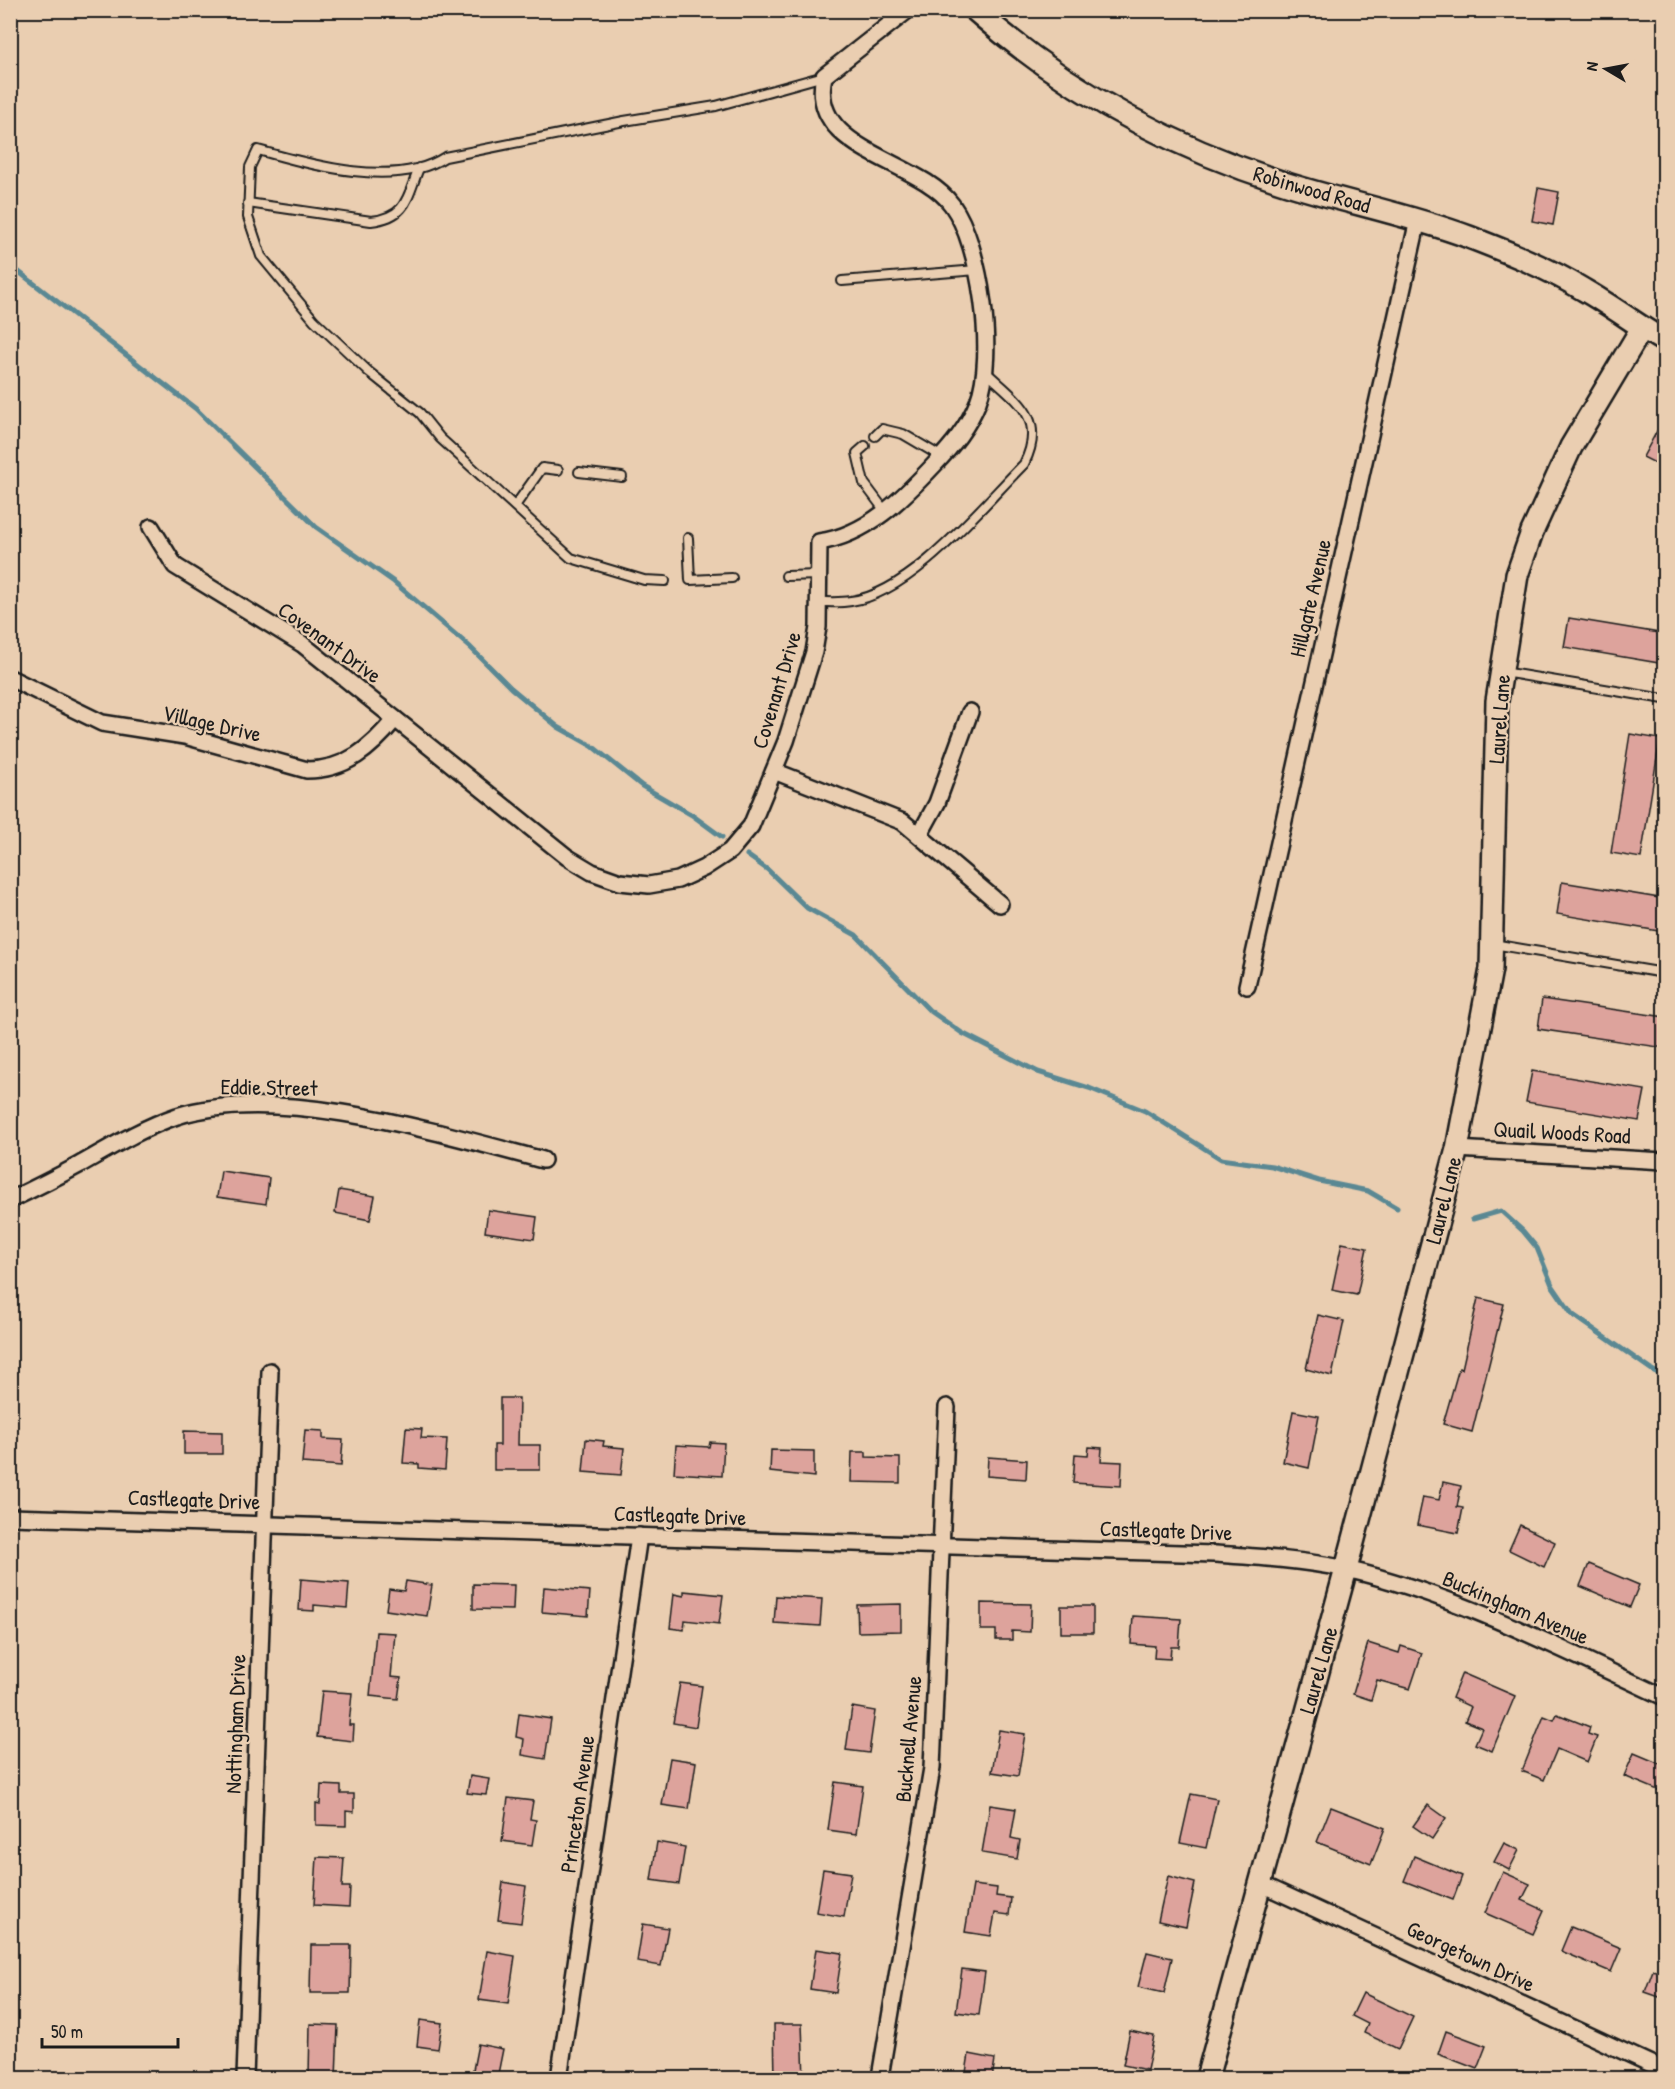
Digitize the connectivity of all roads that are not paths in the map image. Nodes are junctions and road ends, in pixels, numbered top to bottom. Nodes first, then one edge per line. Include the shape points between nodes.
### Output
1 (908, 10) edge
2 (975, 10) edge
3 (824, 76) junction
4 (419, 168) junction
5 (248, 203) junction
6 (1418, 220) junction
7 (977, 270) junction
8 (842, 281) dead end
9 (1642, 328) junction
10 (1665, 341) edge
11 (986, 372) junction
12 (875, 436) dead end
13 (864, 446) dead end
14 (942, 457) junction
15 (558, 470) dead end
16 (579, 472) dead end
17 (622, 477) dead end
18 (515, 506) junction
19 (885, 511) junction
20 (151, 527) dead end
21 (688, 538) dead end
22 (819, 575) junction
23 (786, 576) dead end
24 (732, 578) dead end
25 (665, 580) dead end
26 (819, 602) junction
27 (1502, 672) junction
28 (10, 678) edge
29 (1665, 699) edge
30 (970, 712) dead end
31 (395, 719) junction
32 (774, 771) junction
33 (920, 834) junction
34 (1000, 904) dead end
35 (1491, 944) junction
36 (1665, 974) edge
37 (1247, 987) dead end
38 (1456, 1149) junction
39 (543, 1160) dead end
40 (1665, 1161) edge
41 (10, 1200) edge
42 (270, 1371) dead end
43 (947, 1407) dead end
44 (10, 1517) edge
45 (264, 1524) junction
46 (639, 1536) junction
47 (942, 1545) junction
48 (1346, 1569) junction
49 (1665, 1697) edge
50 (1259, 1883) junction
51 (1665, 2070) edge
52 (881, 2071) dead end
53 (245, 2079) edge
54 (559, 2079) edge
55 (1208, 2079) edge

1 - 3 street
2 - 6 street, Robinwood Road via 1075,88 1173,142 1283,183
3 - 4 lane via 716,106 445,157
3 - 7 street, Covenant Drive via 821,90 830,117 852,142 929,183 951,204 965,228
4 - 5 lane via 403,208 390,219 371,221
4 - 5 lane via 348,171 258,150 250,167
5 - 18 lane via 248,217 261,256 314,320 420,413 440,438
6 - 9 street, Robinwood Road via 1526,260 1582,288
6 - 37 street, Hillgate Avenue
7 - 8 lane
7 - 11 street, Covenant Drive
9 - 10 street, Robinwood Road
9 - 27 street, Laurel Lane via 1571,447 1532,532 1517,574
11 - 14 street, Covenant Drive via 966,427
11 - 26 lane via 1019,403 1034,426 1033,445 1024,464 917,571 880,592 852,601
12 - 14 lane via 882,429 903,435
13 - 19 lane via 857,453 864,483
14 - 19 street, Covenant Drive
15 - 18 lane via 542,468
16 - 17 lane
18 - 25 lane via 571,558 644,580
19 - 22 street, Covenant Drive via 862,529 819,542
20 - 31 street, Covenant Drive via 174,566 302,644
21 - 24 lane via 690,580
22 - 23 lane
22 - 26 street, Covenant Drive
26 - 32 street, Covenant Drive via 808,673
27 - 29 lane
27 - 35 street, Laurel Lane via 1497,701
28 - 31 street, Village Drive via 102,723 185,736 307,770 321,770 350,760 379,738
30 - 33 street via 937,803
31 - 32 street, Covenant Drive via 567,857 620,882 649,885 678,880 730,851 751,826
32 - 33 street via 903,822
33 - 34 street
35 - 36 lane
35 - 38 street, Laurel Lane via 1491,969
38 - 40 street, Quail Woods Road
38 - 48 street, Laurel Lane
39 - 41 street, Eddie Street via 317,1109 227,1106 201,1109 148,1127
42 - 45 street, Nottingham Drive
43 - 47 street, Bucknell Avenue
44 - 45 street, Castlegate Drive
45 - 46 street, Castlegate Drive
45 - 53 street, Nottingham Drive
46 - 47 street, Castlegate Drive
46 - 54 street, Princeton Avenue
47 - 48 street, Castlegate Drive via 1214,1554
47 - 52 street, Bucknell Avenue via 932,1768
48 - 49 street, Buckingham Avenue via 1440,1599
48 - 50 street, Laurel Lane
50 - 51 street, Georgetown Drive
50 - 55 street, Laurel Lane

